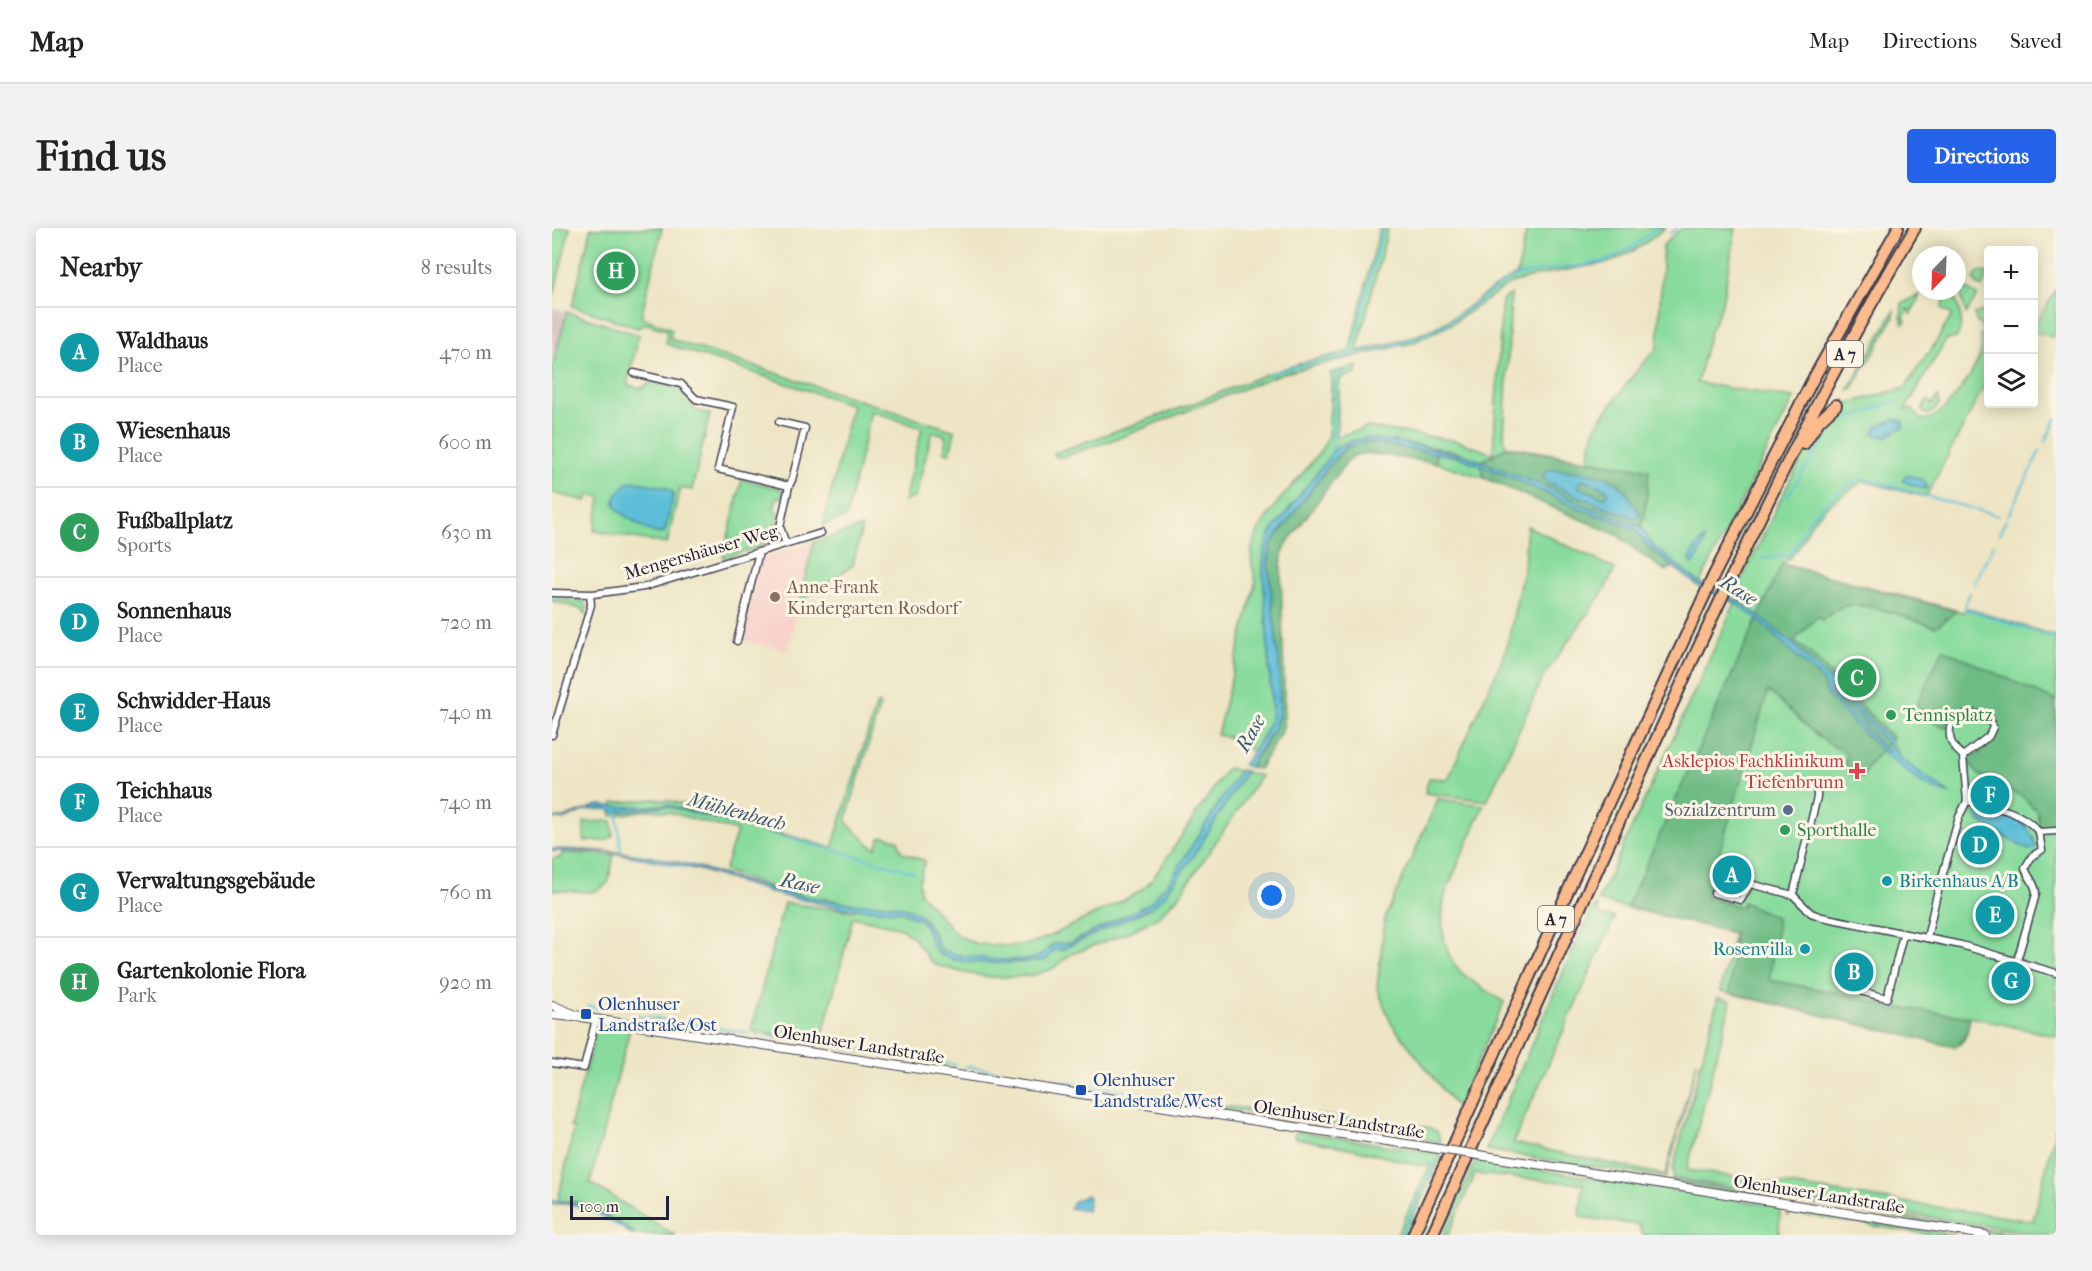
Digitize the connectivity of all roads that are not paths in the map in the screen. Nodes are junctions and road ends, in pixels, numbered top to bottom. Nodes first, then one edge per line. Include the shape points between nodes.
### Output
1 (1898, 228) edge
2 (1915, 228) edge
3 (634, 373) dead end
4 (1836, 405) dead end
5 (779, 422) dead end
6 (1778, 481) junction
7 (789, 486) junction
8 (821, 533) dead end
9 (786, 544) junction
10 (759, 552) junction
11 (552, 593) edge
12 (590, 594) junction
13 (737, 641) dead end
14 (552, 735) edge
15 (1963, 756) junction
16 (1817, 788) dead end
17 (1967, 801) junction
18 (2056, 831) edge
19 (2039, 832) junction
20 (1714, 893) dead end
21 (1793, 895) junction
22 (1903, 935) junction
23 (1927, 938) junction
24 (2017, 961) junction
25 (1998, 970) dead end
26 (2007, 970) junction
27 (2056, 973) edge
28 (1863, 992) dead end
29 (552, 1005) edge
30 (552, 1015) edge
31 (581, 1017) junction
32 (596, 1019) junction
33 (552, 1063) edge
34 (1413, 1235) edge
35 (1432, 1235) edge
36 (1985, 1235) edge

1 - 34 highway, A 7 via 1806,392 1713,577
2 - 6 highway, A 7
3 - 7 street via 681,384 696,399 733,407 718,469
4 - 6 highway via 1819,421
5 - 7 street via 805,428
6 - 35 highway, A 7 via 1715,610
7 - 9 street via 780,527
8 - 9 street, Mengershäuser Weg
9 - 10 street, Mengershäuser Weg
10 - 12 street, Mengershäuser Weg via 644,586
10 - 13 street
11 - 12 street, Mengershäuser Weg
12 - 14 street via 591,605
15 - 15 street via 1989,736 1994,727 1990,719 1965,713 1951,723 1952,745
15 - 17 street
16 - 21 street
17 - 19 street via 2011,812
17 - 23 street via 1959,817
18 - 19 street
19 - 24 street via 2042,849 2025,869 2036,894
20 - 21 street via 1741,900 1750,884
21 - 22 street via 1811,913 1822,917
22 - 23 street
22 - 28 street via 1887,998
23 - 24 street
24 - 26 street
24 - 26 street via 2019,973
24 - 27 street
25 - 26 street
29 - 31 street, Olenhuser Landstraße
30 - 31 street, Olenhuser Landstraße
31 - 32 street, Olenhuser Landstraße
32 - 33 street via 584,1068
32 - 36 street, Olenhuser Landstraße, bridge

